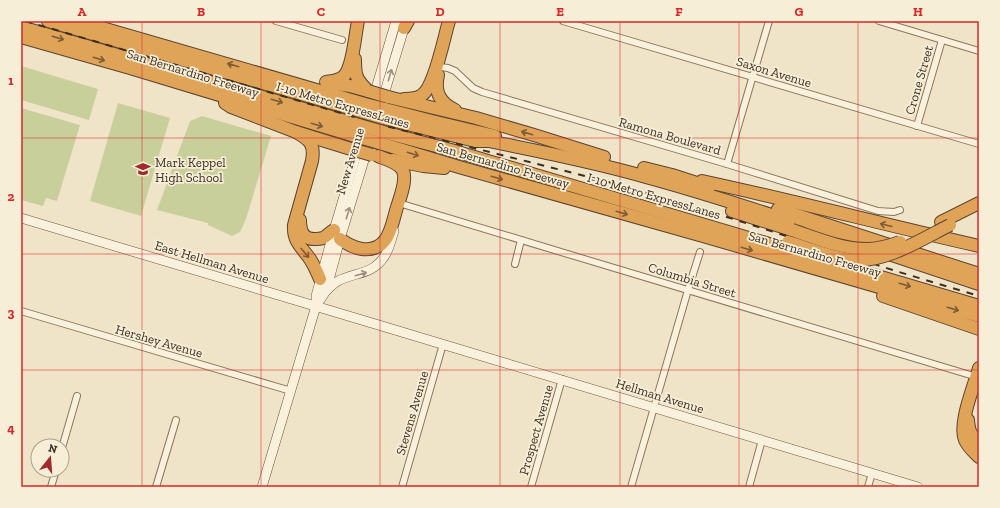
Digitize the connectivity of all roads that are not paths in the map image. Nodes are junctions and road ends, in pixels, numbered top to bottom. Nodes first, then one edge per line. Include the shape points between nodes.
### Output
1 (48, 21) edge
2 (78, 21) edge
3 (276, 21) edge
4 (358, 21) edge
5 (361, 21) edge
6 (449, 21) edge
7 (455, 21) edge
8 (563, 21) edge
9 (769, 21) edge
10 (879, 21) edge
11 (403, 23) edge
12 (299, 24) edge
13 (21, 27) edge
14 (21, 37) edge
15 (342, 40) dead end
16 (942, 40) junction
17 (979, 51) edge
18 (440, 67) junction
19 (752, 77) junction
20 (293, 82) junction
21 (326, 82) junction
22 (199, 89) junction
23 (368, 91) junction
24 (394, 98) junction
25 (364, 108) junction
26 (384, 113) junction
27 (466, 115) junction
28 (917, 126) junction
29 (357, 130) junction
30 (296, 132) junction
31 (378, 137) junction
32 (475, 141) junction
33 (979, 144) edge
34 (351, 149) junction
35 (451, 150) junction
36 (375, 155) junction
37 (604, 158) junction
38 (727, 164) junction
39 (424, 166) junction
40 (459, 167) junction
41 (672, 175) junction
42 (979, 203) edge
43 (402, 204) junction
44 (900, 210) dead end
45 (979, 211) edge
46 (21, 218) edge
47 (945, 224) junction
48 (337, 235) junction
49 (790, 236) junction
50 (521, 240) junction
51 (979, 246) edge
52 (700, 252) dead end
53 (515, 264) dead end
54 (965, 270) junction
55 (979, 271) edge
56 (979, 274) edge
57 (848, 278) junction
58 (320, 279) junction
59 (979, 284) edge
60 (688, 290) junction
61 (326, 291) junction
62 (316, 306) junction
63 (979, 306) edge
64 (21, 311) edge
65 (979, 316) edge
66 (974, 328) edge
67 (395, 330) joint
68 (979, 335) edge
69 (443, 344) junction
70 (978, 376) edge
71 (562, 379) junction
72 (291, 391) junction
73 (77, 396) dead end
74 (654, 408) junction
75 (176, 420) dead end
76 (65, 438) edge
77 (762, 440) junction
78 (979, 441) edge
79 (979, 457) edge
80 (872, 473) junction
81 (156, 487) edge
82 (262, 487) edge
83 (402, 487) edge
84 (530, 487) edge
85 (631, 487) edge
86 (749, 487) edge
87 (868, 487) edge
88 (918, 487) edge

1 - 25 highway, I-10 Metro ExpressLanes
20 -> 2 highway, San Bernardino Freeway
3 - 12 street
4 - 21 highway via 349,69 337,81
5 - 23 highway via 355,71 359,81
6 - 24 highway via 428,89 422,96 413,99
7 - 18 street
8 - 19 street, Saxon Avenue
9 - 19 street
10 - 16 street
11 - 48 street, New Avenue
12 - 15 street
13 -> 29 highway, I-10 Metro ExpressLanes
14 -> 22 highway, San Bernardino Freeway
16 - 17 street
16 - 28 street, Crone Street
18 - 27 highway via 437,93 451,108
18 - 38 street, Ramona Boulevard via 455,71 473,88 482,92
19 - 28 street, Saxon Avenue
19 - 38 street
20 - 21 highway
20 - 25 highway, San Bernardino Freeway
21 - 23 highway
22 -> 29 highway, San Bernardino Freeway
22 - 30 highway via 231,107
23 - 24 highway, bridge
24 - 27 highway
25 - 26 highway, San Bernardino Freeway, bridge
26 - 32 highway, I-10 Metro ExpressLanes
26 - 37 highway, San Bernardino Freeway
37 -> 27 highway
28 - 33 street, Saxon Avenue
29 - 31 highway, San Bernardino Freeway, bridge
30 - 34 highway
30 -> 58 highway via 307,139 312,145 313,152 294,231 296,242
31 - 35 highway, I-10 Metro ExpressLanes
31 -> 40 highway, San Bernardino Freeway
32 - 49 highway via 631,180
32 - 59 highway, I-10 Metro ExpressLanes via 490,141 646,176
34 - 36 highway, bridge
34 - 48 highway via 332,146 321,152 314,166 301,213 301,230 306,238 312,240
35 - 49 highway
35 -> 63 highway, I-10 Metro ExpressLanes
36 - 39 highway
36 - 48 highway via 398,165 403,170 403,185 390,233 382,244 372,250 346,244
37 - 41 highway, San Bernardino Freeway
38 - 44 street, Ramona Boulevard via 878,211
39 - 40 highway
39 - 43 highway via 410,177
40 -> 57 highway, San Bernardino Freeway
51 -> 41 highway via 764,194
41 - 54 highway, San Bernardino Freeway
42 - 47 highway
43 - 50 street, Columbia Street
61 -> 43 street via 337,282 369,271 380,263 388,252
45 - 47 highway
46 - 62 street, East Hellman Avenue
47 - 49 highway, bridge via 883,248 868,250
48 - 58 street, New Avenue
48 - 61 street, New Avenue
50 - 53 street
50 - 60 street, Columbia Street
52 - 60 street
54 - 55 highway
54 - 56 highway, San Bernardino Freeway
57 -> 65 highway, San Bernardino Freeway
57 - 66 highway via 865,290
58 - 62 street, New Avenue
60 - 70 street, Columbia Street
60 - 74 street
61 - 62 street, New Avenue
62 - 67 street, East Hellman Avenue
62 - 72 street, New Avenue
64 - 72 street, Hershey Avenue
66 - 68 highway
67 - 69 street, Hellman Avenue
69 - 71 street, Hellman Avenue
69 - 83 street, Stevens Avenue
70 - 78 highway via 968,421 969,430
70 - 79 highway via 965,416 963,434
71 - 74 street, Hellman Avenue
71 - 84 street, Prospect Avenue
72 - 82 street, New Avenue
73 - 76 street
74 - 77 street, Hellman Avenue
74 - 85 street
75 - 81 street
77 - 80 street, Hellman Avenue
77 - 86 street
80 - 87 street
80 - 88 street, Hellman Avenue

